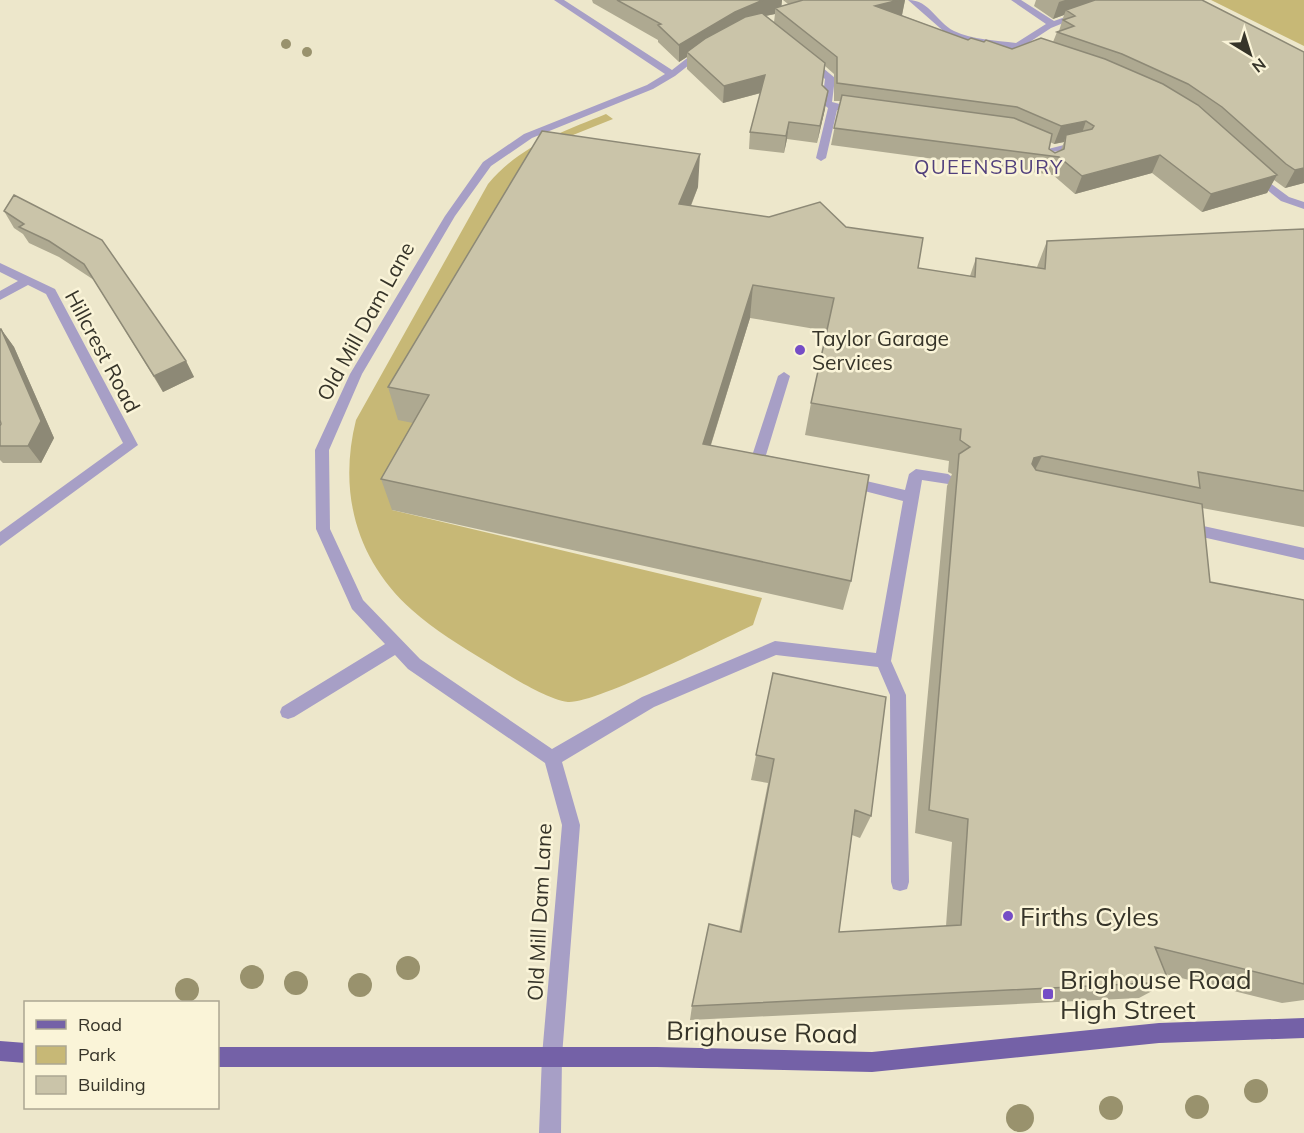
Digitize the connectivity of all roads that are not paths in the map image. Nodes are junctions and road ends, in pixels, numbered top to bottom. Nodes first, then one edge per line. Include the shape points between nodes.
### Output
1 (558, 0) edge
2 (912, 0) edge
3 (1015, 0) edge
4 (1093, 10) edge
5 (1051, 23) junction
6 (1019, 45) junction
7 (710, 46) edge
8 (796, 50) edge
9 (1050, 55) edge
10 (672, 74) junction
11 (833, 108) junction
12 (867, 111) edge
13 (1043, 144) edge
14 (1080, 144) edge
15 (821, 158) dead end
16 (1248, 170) edge
17 (1304, 206) edge
18 (0, 267) edge
19 (26, 281) junction
20 (0, 296) edge
21 (784, 376) dead end
22 (791, 467) edge
23 (834, 478) edge
24 (948, 479) dead end
25 (910, 497) junction
26 (1165, 524) edge
27 (0, 540) edge
28 (1304, 554) edge
29 (396, 645) junction
30 (883, 661) junction
31 (288, 712) dead end
32 (552, 758) junction
33 (900, 882) dead end
34 (1304, 1028) edge
35 (0, 1051) edge
36 (24, 1053) edge
37 (552, 1056) junction
38 (219, 1057) edge
39 (550, 1133) edge

1 - 10 street
2 - 6 street via 923,5 937,24 952,34
3 - 5 street
4 - 5 street
5 - 6 street
6 - 9 street
7 - 10 street, Old Mill Dam Lane
8 - 11 street via 830,78 826,98
10 - 29 street, Old Mill Dam Lane via 650,87 528,136 487,164 450,216 356,374 322,450 323,530 357,604
11 - 12 street
11 - 15 street
13 - 14 street via 1053,153
16 - 17 street via 1285,199
18 - 19 street, Hillcrest Road
19 - 20 street
19 - 27 street, Hillcrest Road via 51,292 131,445
21 - 22 street via 758,459
23 - 25 street
24 - 25 street via 916,474
25 - 30 street
26 - 28 street
29 - 31 street
29 - 32 street, Old Mill Dam Lane via 414,664
30 - 32 street via 775,648 648,702
30 - 33 street via 898,695
32 - 37 street, Old Mill Dam Lane via 571,825
34 - 37 main road, Brighouse Road via 1159,1033 872,1062
35 - 36 main road
37 - 38 main road, Brighouse Road
37 - 39 street, Old Mill Dam Lane

